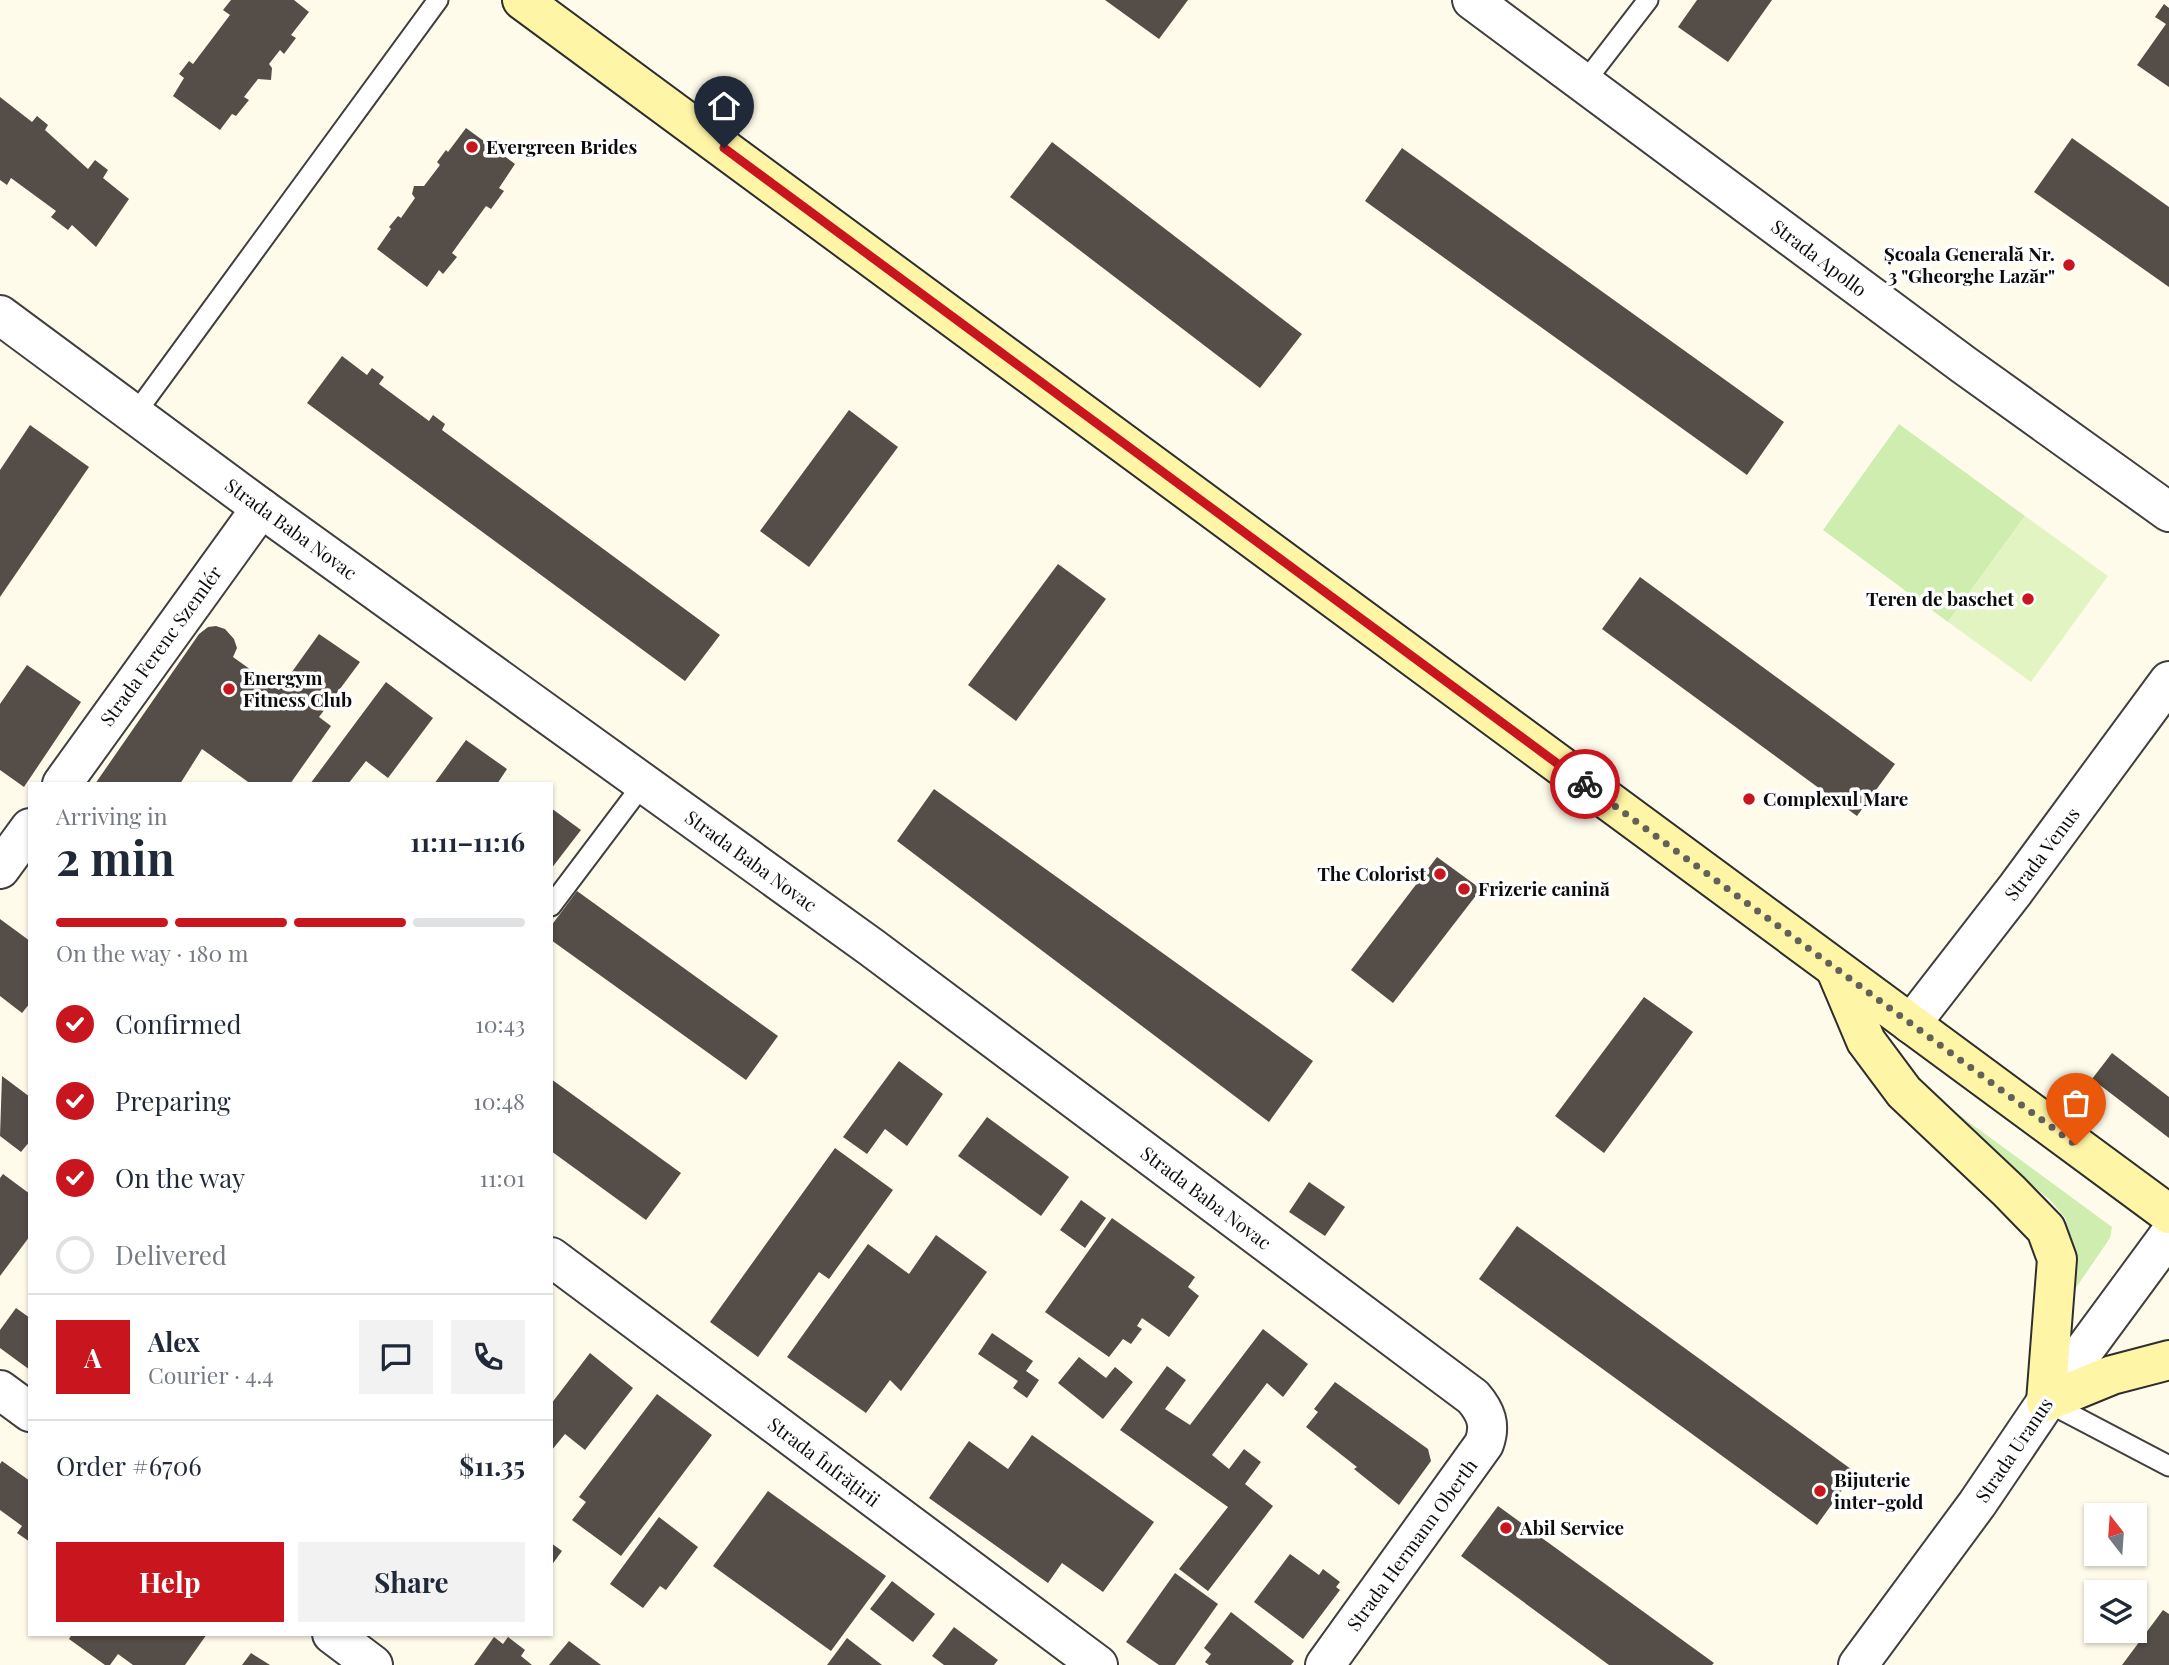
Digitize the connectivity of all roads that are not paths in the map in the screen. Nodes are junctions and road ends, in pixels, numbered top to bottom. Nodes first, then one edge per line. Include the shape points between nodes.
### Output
1 (438, 0) edge
2 (522, 0) edge
3 (1472, 0) edge
4 (1648, 0) edge
5 (1584, 83) junction
6 (0, 315) edge
7 (135, 414) junction
8 (261, 508) junction
9 (2169, 512) edge
10 (2169, 681) edge
11 (63, 782) edge
12 (643, 783) junction
13 (553, 903) edge
14 (1836, 970) junction
15 (1911, 1024) junction
16 (2169, 1214) edge
17 (2169, 1235) edge
18 (553, 1259) edge
19 (2169, 1360) edge
20 (0, 1390) edge
21 (2046, 1402) junction
22 (28, 1411) edge
23 (1488, 1421) joint
24 (2169, 1466) edge
25 (335, 1636) edge
26 (373, 1665) edge
27 (1098, 1665) edge
28 (1325, 1665) edge
29 (1857, 1665) edge

1 - 7 lane
2 - 14 main road
3 - 5 street, Strada Apollo
4 - 5 lane
5 - 9 street, Strada Apollo
6 - 7 street, Strada Baba Novac
7 - 8 street, Strada Baba Novac
8 - 11 street, Strada Ferenc Szemlér
8 - 12 street, Strada Baba Novac
10 - 15 street, Strada Venus
12 - 13 lane
12 - 23 street, Strada Baba Novac via 871,947 1474,1397
14 - 15 main road
14 - 21 main road via 1866,1041 1904,1092 2046,1229 2057,1259
15 - 16 main road
17 - 21 street, Strada Uranus
18 - 27 street, Strada Înfrățirii
19 - 21 main road via 2112,1375
20 - 22 street
21 - 24 lane
21 - 29 street, Strada Uranus
23 - 28 street, Strada Hermann Oberth via 1484,1444
25 - 26 street

